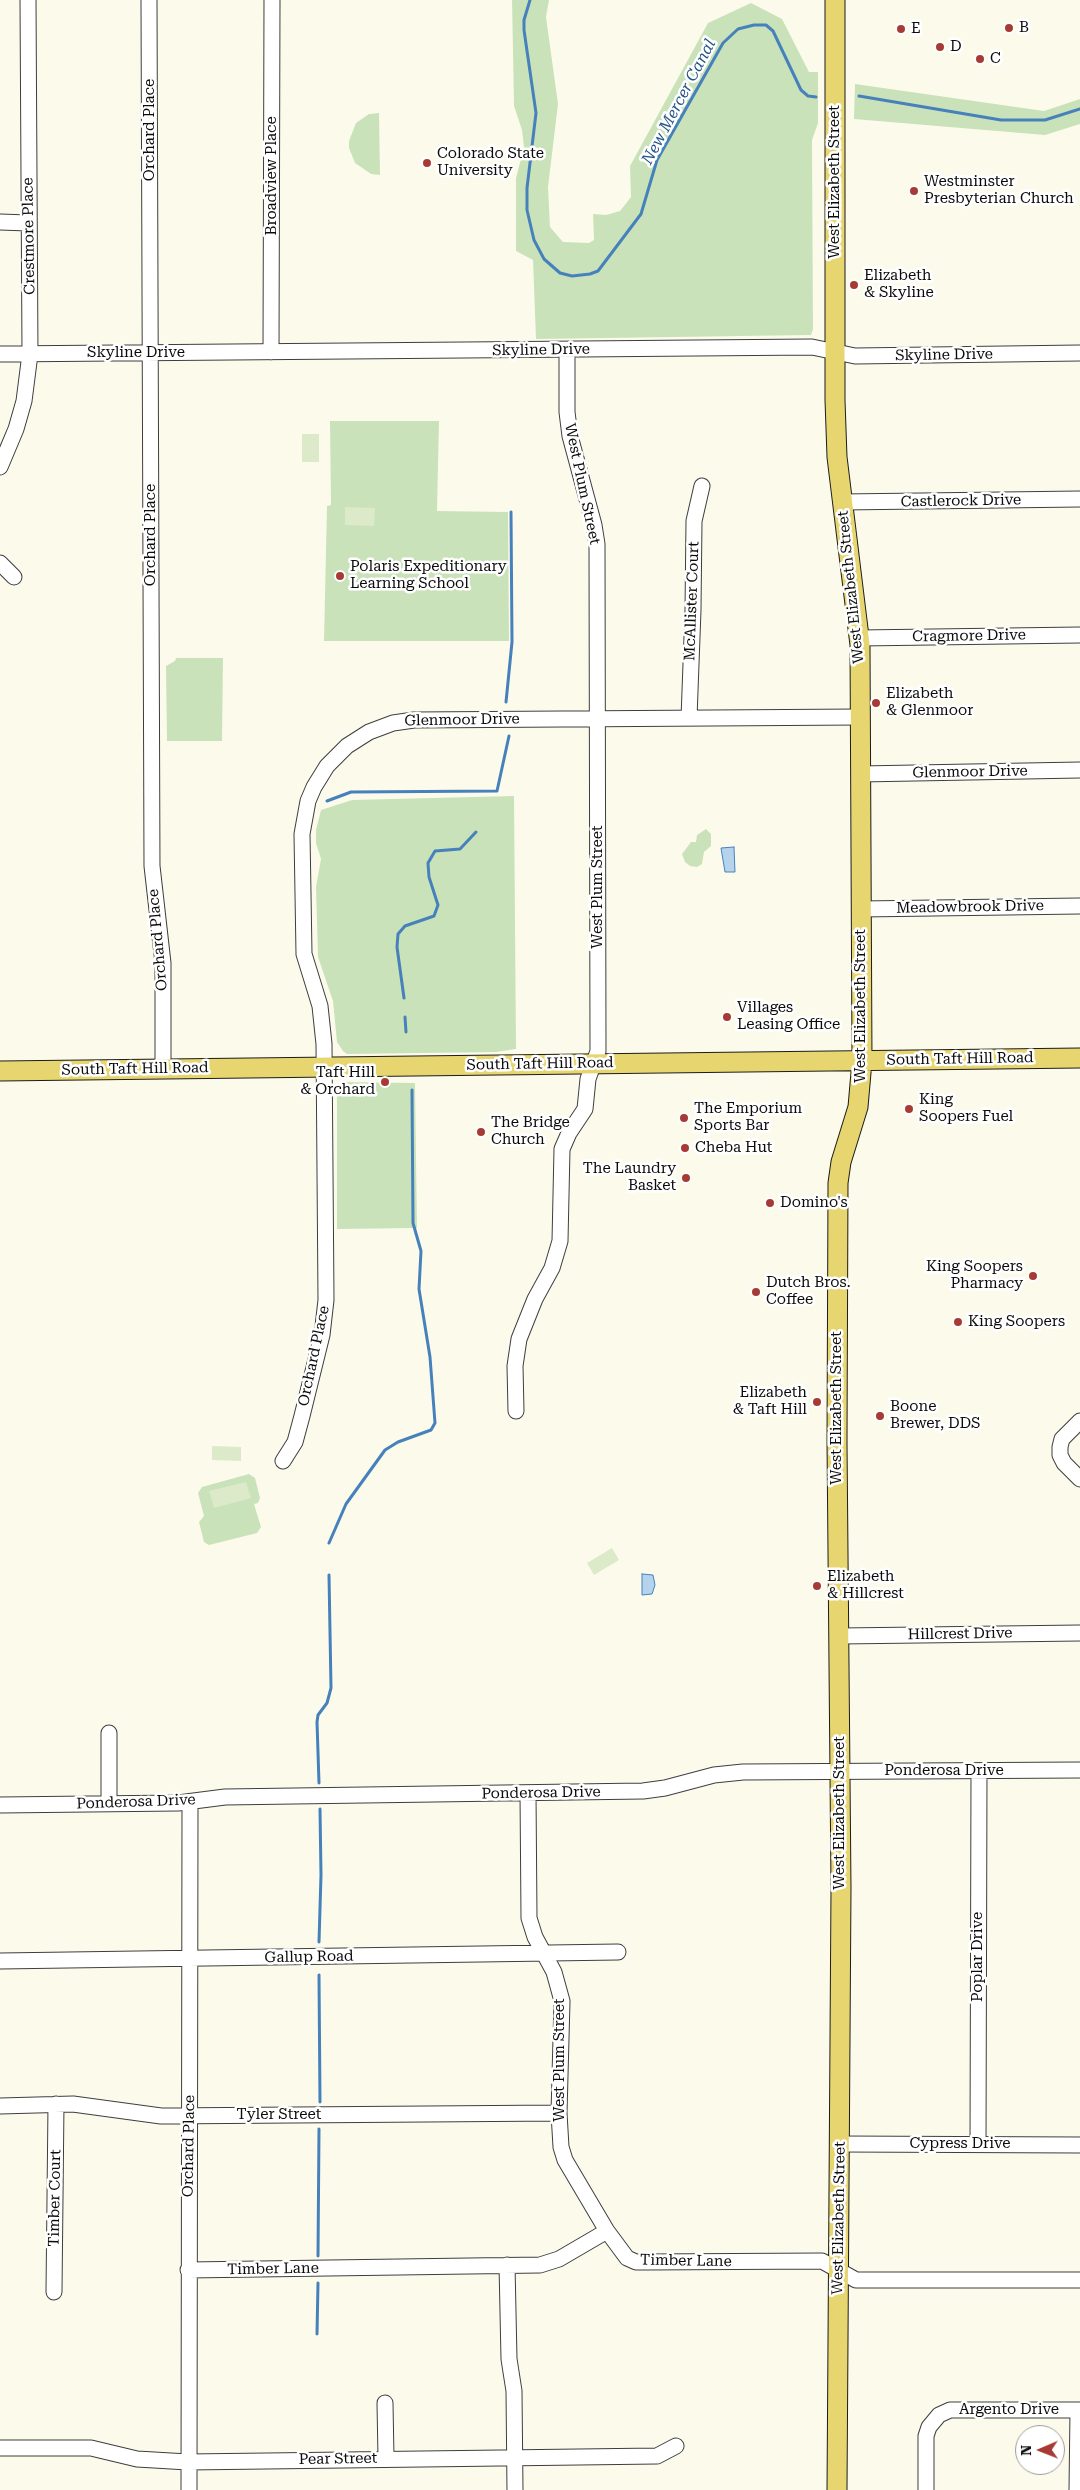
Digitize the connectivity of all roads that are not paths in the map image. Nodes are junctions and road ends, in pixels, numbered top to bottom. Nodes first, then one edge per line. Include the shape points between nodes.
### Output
1 (28, 0) edge
2 (149, 0) edge
3 (272, 0) edge
4 (835, 0) edge
5 (0, 222) edge
6 (28, 223) junction
7 (567, 350) junction
8 (271, 352) junction
9 (835, 352) junction
10 (151, 353) junction
11 (1080, 353) edge
12 (0, 354) edge
13 (30, 354) junction
14 (0, 467) edge
15 (702, 486) dead end
16 (1080, 499) edge
17 (842, 502) junction
18 (0, 563) edge
19 (14, 577) dead end
20 (1080, 635) edge
21 (859, 638) junction
22 (860, 717) junction
23 (597, 718) junction
24 (689, 718) junction
25 (1080, 770) edge
26 (860, 774) junction
27 (1080, 906) edge
28 (861, 909) junction
29 (1080, 1058) edge
30 (862, 1060) junction
31 (593, 1064) junction
32 (324, 1067) junction
33 (163, 1069) junction
34 (0, 1071) edge
35 (516, 1411) dead end
36 (1080, 1420) edge
37 (283, 1461) dead end
38 (1080, 1479) edge
39 (1080, 1633) edge
40 (840, 1636) junction
41 (108, 1733) dead end
42 (979, 1770) junction
43 (1080, 1770) edge
44 (840, 1772) junction
45 (528, 1793) junction
46 (190, 1802) junction
47 (109, 1804) junction
48 (0, 1805) edge
49 (618, 1952) dead end
50 (544, 1954) junction
51 (190, 1959) junction
52 (0, 1961) edge
53 (56, 2104) junction
54 (0, 2106) edge
55 (559, 2113) junction
56 (190, 2116) junction
57 (840, 2144) junction
58 (978, 2144) junction
59 (1080, 2145) edge
60 (607, 2231) junction
61 (507, 2265) junction
62 (188, 2270) junction
63 (838, 2270) junction
64 (1080, 2280) edge
65 (54, 2292) dead end
66 (385, 2403) dead end
67 (1079, 2410) edge
68 (676, 2446) dead end
69 (0, 2448) edge
70 (514, 2457) junction
71 (386, 2458) junction
72 (188, 2462) junction
73 (189, 2490) edge
74 (515, 2490) edge
75 (836, 2490) edge
76 (926, 2490) edge
77 (1077, 2490) edge

1 - 6 street, Crestmore Place
2 - 10 street, Orchard Place
3 - 8 street, Broadview Place
4 - 9 main road, West Elizabeth Street
5 - 6 street
6 - 13 street, Crestmore Place
7 - 8 street, Skyline Drive
7 - 9 street, Skyline Drive via 812,347
7 - 23 street, West Plum Street via 570,436 597,544
8 - 10 street, Skyline Drive
9 - 11 street, Skyline Drive via 855,356
9 - 17 main road, West Elizabeth Street via 836,449
10 - 13 street, Skyline Drive
10 - 33 street, Orchard Place via 152,866 163,963
12 - 13 street, Skyline Drive
13 - 14 street, Crestmore Place via 22,409
15 - 24 street, McAllister Court via 694,521
16 - 17 street, Castlerock Drive
17 - 21 main road, West Elizabeth Street
18 - 19 street
20 - 21 street, Cragmore Drive
21 - 22 main road, West Elizabeth Street
22 - 24 street, Glenmoor Drive
22 - 26 main road, West Elizabeth Street
23 - 24 street, Glenmoor Drive
23 - 31 street, West Plum Street via 598,1051
23 - 32 street, Glenmoor Drive via 393,723 358,738 327,766 308,801 302,834 304,954 323,1022
25 - 26 street, Glenmoor Drive
26 - 28 main road, West Elizabeth Street
27 - 28 street, Meadowbrook Drive
28 - 30 main road, West Elizabeth Street
29 - 30 main road, South Taft Hill Road
30 - 31 main road, South Taft Hill Road
30 - 40 main road, West Elizabeth Street via 859,1102 838,1183
31 - 32 main road, South Taft Hill Road
31 - 35 street, West Plum Street via 585,1109 562,1149 558,1253 519,1339 515,1366
32 - 33 main road, South Taft Hill Road
32 - 37 street, Orchard Place via 325,1318 295,1442
33 - 34 main road, South Taft Hill Road
36 - 38 street via 1062,1439 1060,1447 1064,1462
39 - 40 street, Hillcrest Drive
40 - 44 main road, West Elizabeth Street
41 - 47 street
42 - 43 street, Ponderosa Drive
42 - 44 street, Ponderosa Drive
42 - 58 street, Poplar Drive
44 - 45 street, Ponderosa Drive via 743,1772 643,1791
44 - 57 main road, West Elizabeth Street
45 - 46 street, Ponderosa Drive via 225,1797
45 - 50 street, West Plum Street via 528,1908 532,1928
46 - 47 street, Ponderosa Drive
46 - 51 street, Orchard Place
47 - 48 street, Ponderosa Drive
49 - 50 street, Gallup Road
50 - 51 street, Gallup Road
50 - 55 street, West Plum Street via 557,1981 562,2002
51 - 52 street, Gallup Road
51 - 56 street, Orchard Place
53 - 54 street, Tyler Street
53 - 56 street, Tyler Street via 142,2115
53 - 65 street, Timber Court
55 - 56 street, Tyler Street
55 - 60 street, West Plum Street via 565,2160
56 - 62 street, Orchard Place
57 - 58 street, Cypress Drive
57 - 63 main road, West Elizabeth Street
58 - 59 street, Cypress Drive
60 - 61 street, Timber Lane via 554,2261 540,2265
60 - 63 street, Timber Lane via 627,2258 636,2262 822,2260
61 - 62 street, Timber Lane
61 - 70 street
62 - 72 street, Orchard Place
63 - 64 street, Timber Lane via 856,2280
63 - 75 main road, West Elizabeth Street
66 - 71 street
67 - 76 street, Argento Drive via 950,2410 939,2415 926,2436
67 - 77 street
68 - 70 street, Pear Street via 656,2456
69 - 72 street, Pear Street via 77,2448 137,2459
70 - 71 street, Pear Street
70 - 74 street
71 - 72 street, Pear Street
72 - 73 street, Orchard Place

